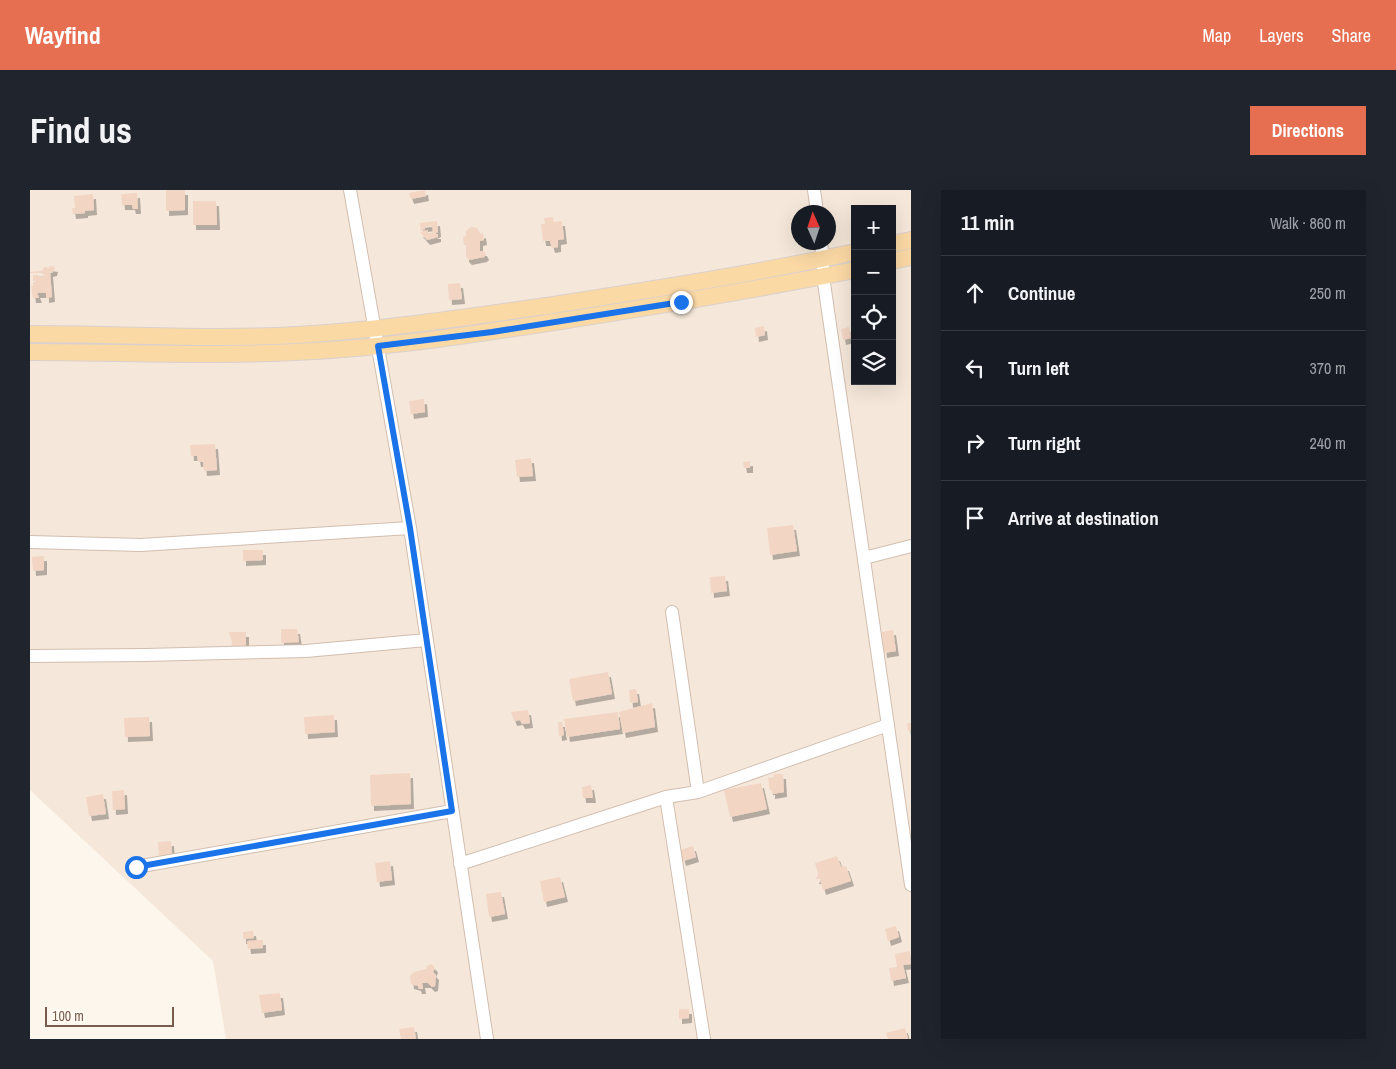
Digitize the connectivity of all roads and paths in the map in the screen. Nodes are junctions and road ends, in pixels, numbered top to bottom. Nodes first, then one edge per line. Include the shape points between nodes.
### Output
1 (350, 190) edge
2 (814, 190) edge
3 (816, 205) edge
4 (911, 240) edge
5 (896, 243) edge
6 (822, 250) edge
7 (851, 253) edge
8 (911, 257) edge
9 (823, 259) junction
10 (896, 260) edge
11 (851, 271) edge
12 (822, 276) junction
13 (374, 328) junction
14 (30, 334) edge
15 (378, 346) junction
16 (30, 352) edge
17 (410, 528) junction
18 (30, 542) edge
19 (911, 546) edge
20 (864, 558) junction
21 (672, 612) dead end
22 (426, 640) junction
23 (30, 656) edge
24 (888, 725) junction
25 (698, 792) junction
26 (666, 797) junction
27 (452, 811) junction
28 (460, 864) junction
29 (136, 867) dead end
30 (911, 884) edge
31 (487, 1039) edge
32 (704, 1039) edge

1 - 13 street
2 - 3 street
4 - 5 main road
6 - 9 street
7 - 9 main road
8 - 10 main road
9 - 12 street
9 - 13 main road via 590,299
11 - 12 main road
12 - 15 main road via 662,306
12 - 20 street
13 - 14 main road via 296,335
13 - 15 street
15 - 16 main road via 245,354
15 - 17 street
17 - 18 street via 141,545
17 - 22 street
19 - 20 street
20 - 24 street
21 - 25 street
22 - 23 street via 306,651
22 - 27 street
24 - 25 street
24 - 30 street
25 - 26 street
26 - 28 street
26 - 32 street
27 - 28 street
27 - 29 street
28 - 31 street

